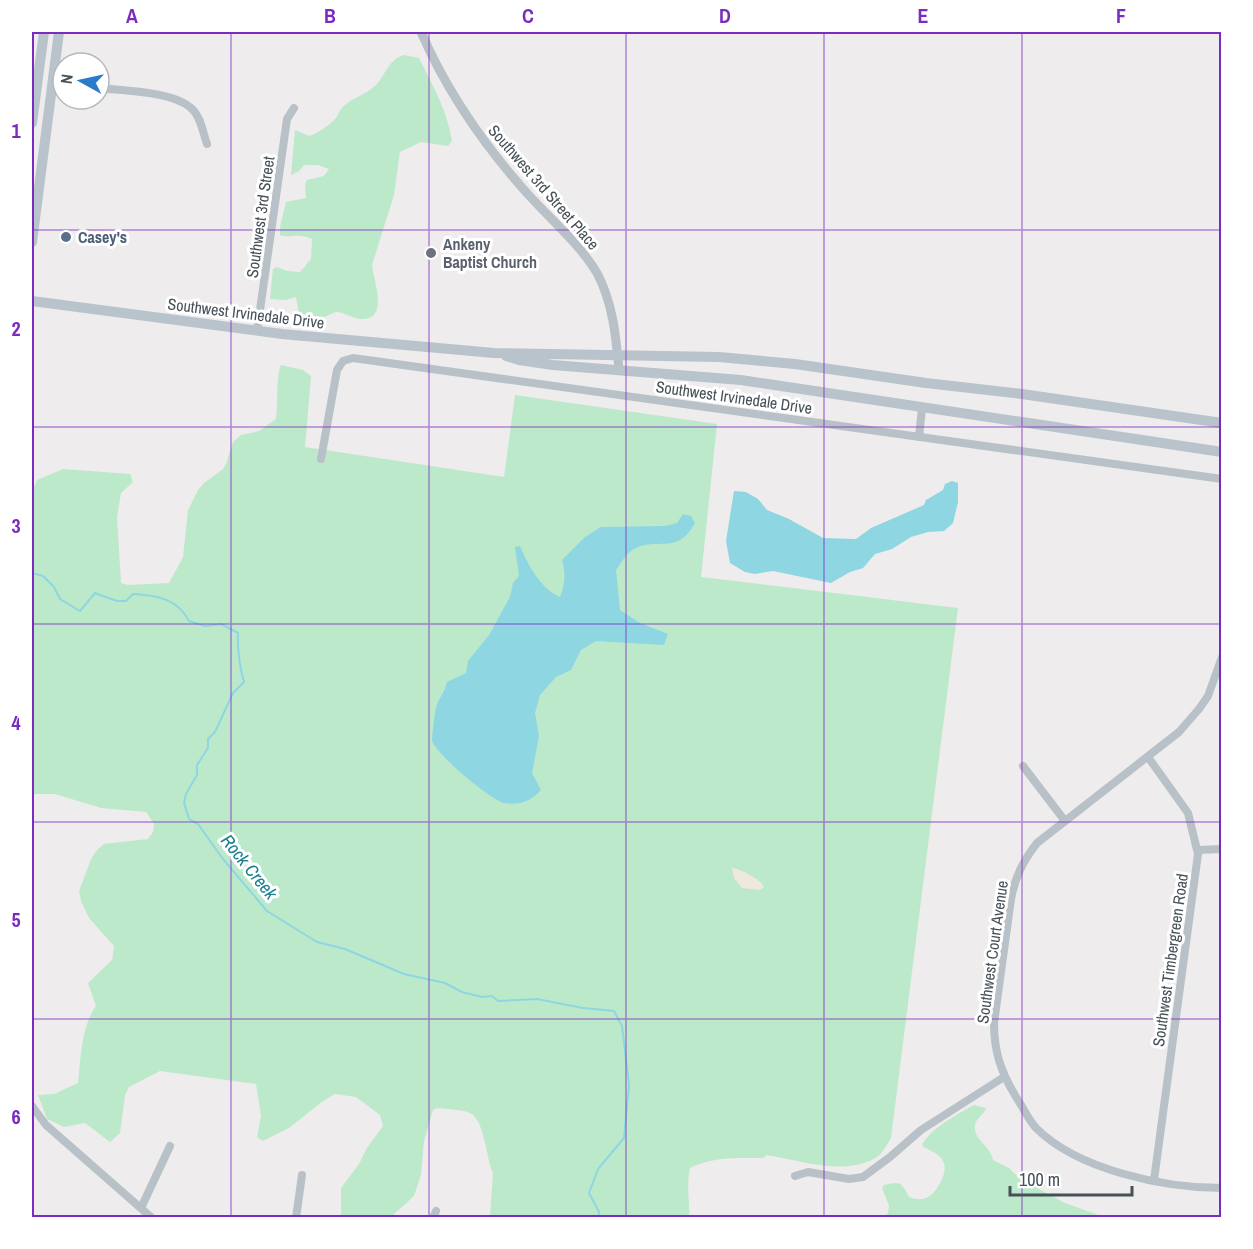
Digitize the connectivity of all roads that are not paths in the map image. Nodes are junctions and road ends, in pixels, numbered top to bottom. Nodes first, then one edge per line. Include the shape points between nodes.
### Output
1 (44, 32) edge
2 (59, 32) edge
3 (421, 32) edge
4 (59, 51) edge
5 (111, 89) edge
6 (294, 108) dead end
7 (53, 111) edge
8 (32, 123) edge
9 (207, 144) dead end
10 (32, 242) edge
11 (32, 301) edge
12 (257, 331) junction
13 (494, 353) junction
14 (618, 356) junction
15 (619, 370) junction
16 (922, 408) junction
17 (1221, 423) edge
18 (919, 437) junction
19 (1221, 452) edge
20 (321, 459) dead end
21 (1221, 479) edge
22 (1221, 657) edge
23 (1148, 757) junction
24 (1023, 766) dead end
25 (1065, 821) junction
26 (1221, 849) edge
27 (1198, 850) junction
28 (1005, 1077) junction
29 (32, 1109) edge
30 (170, 1146) dead end
31 (302, 1175) dead end
32 (795, 1176) dead end
33 (1154, 1180) junction
34 (1221, 1188) edge
35 (141, 1208) junction
36 (152, 1218) edge
37 (296, 1218) edge

1 - 8 main road
2 - 4 main road
3 - 14 street, Southwest 3rd Street Place via 478,134 597,274 613,321
5 - 9 street via 181,101 193,109
6 - 12 street, Southwest 3rd Street via 287,119
7 - 10 main road
11 - 12 main road, Southwest Irvinedale Drive
12 - 13 main road, Southwest Irvinedale Drive
13 - 14 main road, Southwest Irvinedale Drive
13 - 15 main road, Southwest Irvinedale Drive via 519,360
14 - 15 street, Southwest 3rd Street Place
14 - 17 main road, Southwest Irvinedale Drive via 719,357 795,364
15 - 16 main road, Southwest Irvinedale Drive via 741,380
16 - 18 street
16 - 19 main road, Southwest Irvinedale Drive
18 - 20 street, Southwest Irvinedale Drive via 353,358 343,361 337,370
18 - 21 street, Southwest Irvinedale Drive
22 - 23 street, Southwest Court Avenue via 1208,696 1199,709 1179,732
23 - 25 street, Southwest Court Avenue
23 - 27 street, Southwest Timbergreen Road via 1188,813
24 - 25 street
25 - 28 street, Southwest Court Avenue via 1037,843 1013,887 994,1023 995,1050
26 - 27 street
27 - 33 street, Southwest Timbergreen Road
28 - 32 street via 921,1130 863,1177 849,1179 808,1172
28 - 33 street, Southwest Court Avenue via 1034,1126 1058,1145 1101,1166
29 - 35 street
30 - 35 street
31 - 37 street
33 - 34 street, Southwest Court Avenue
35 - 36 street

